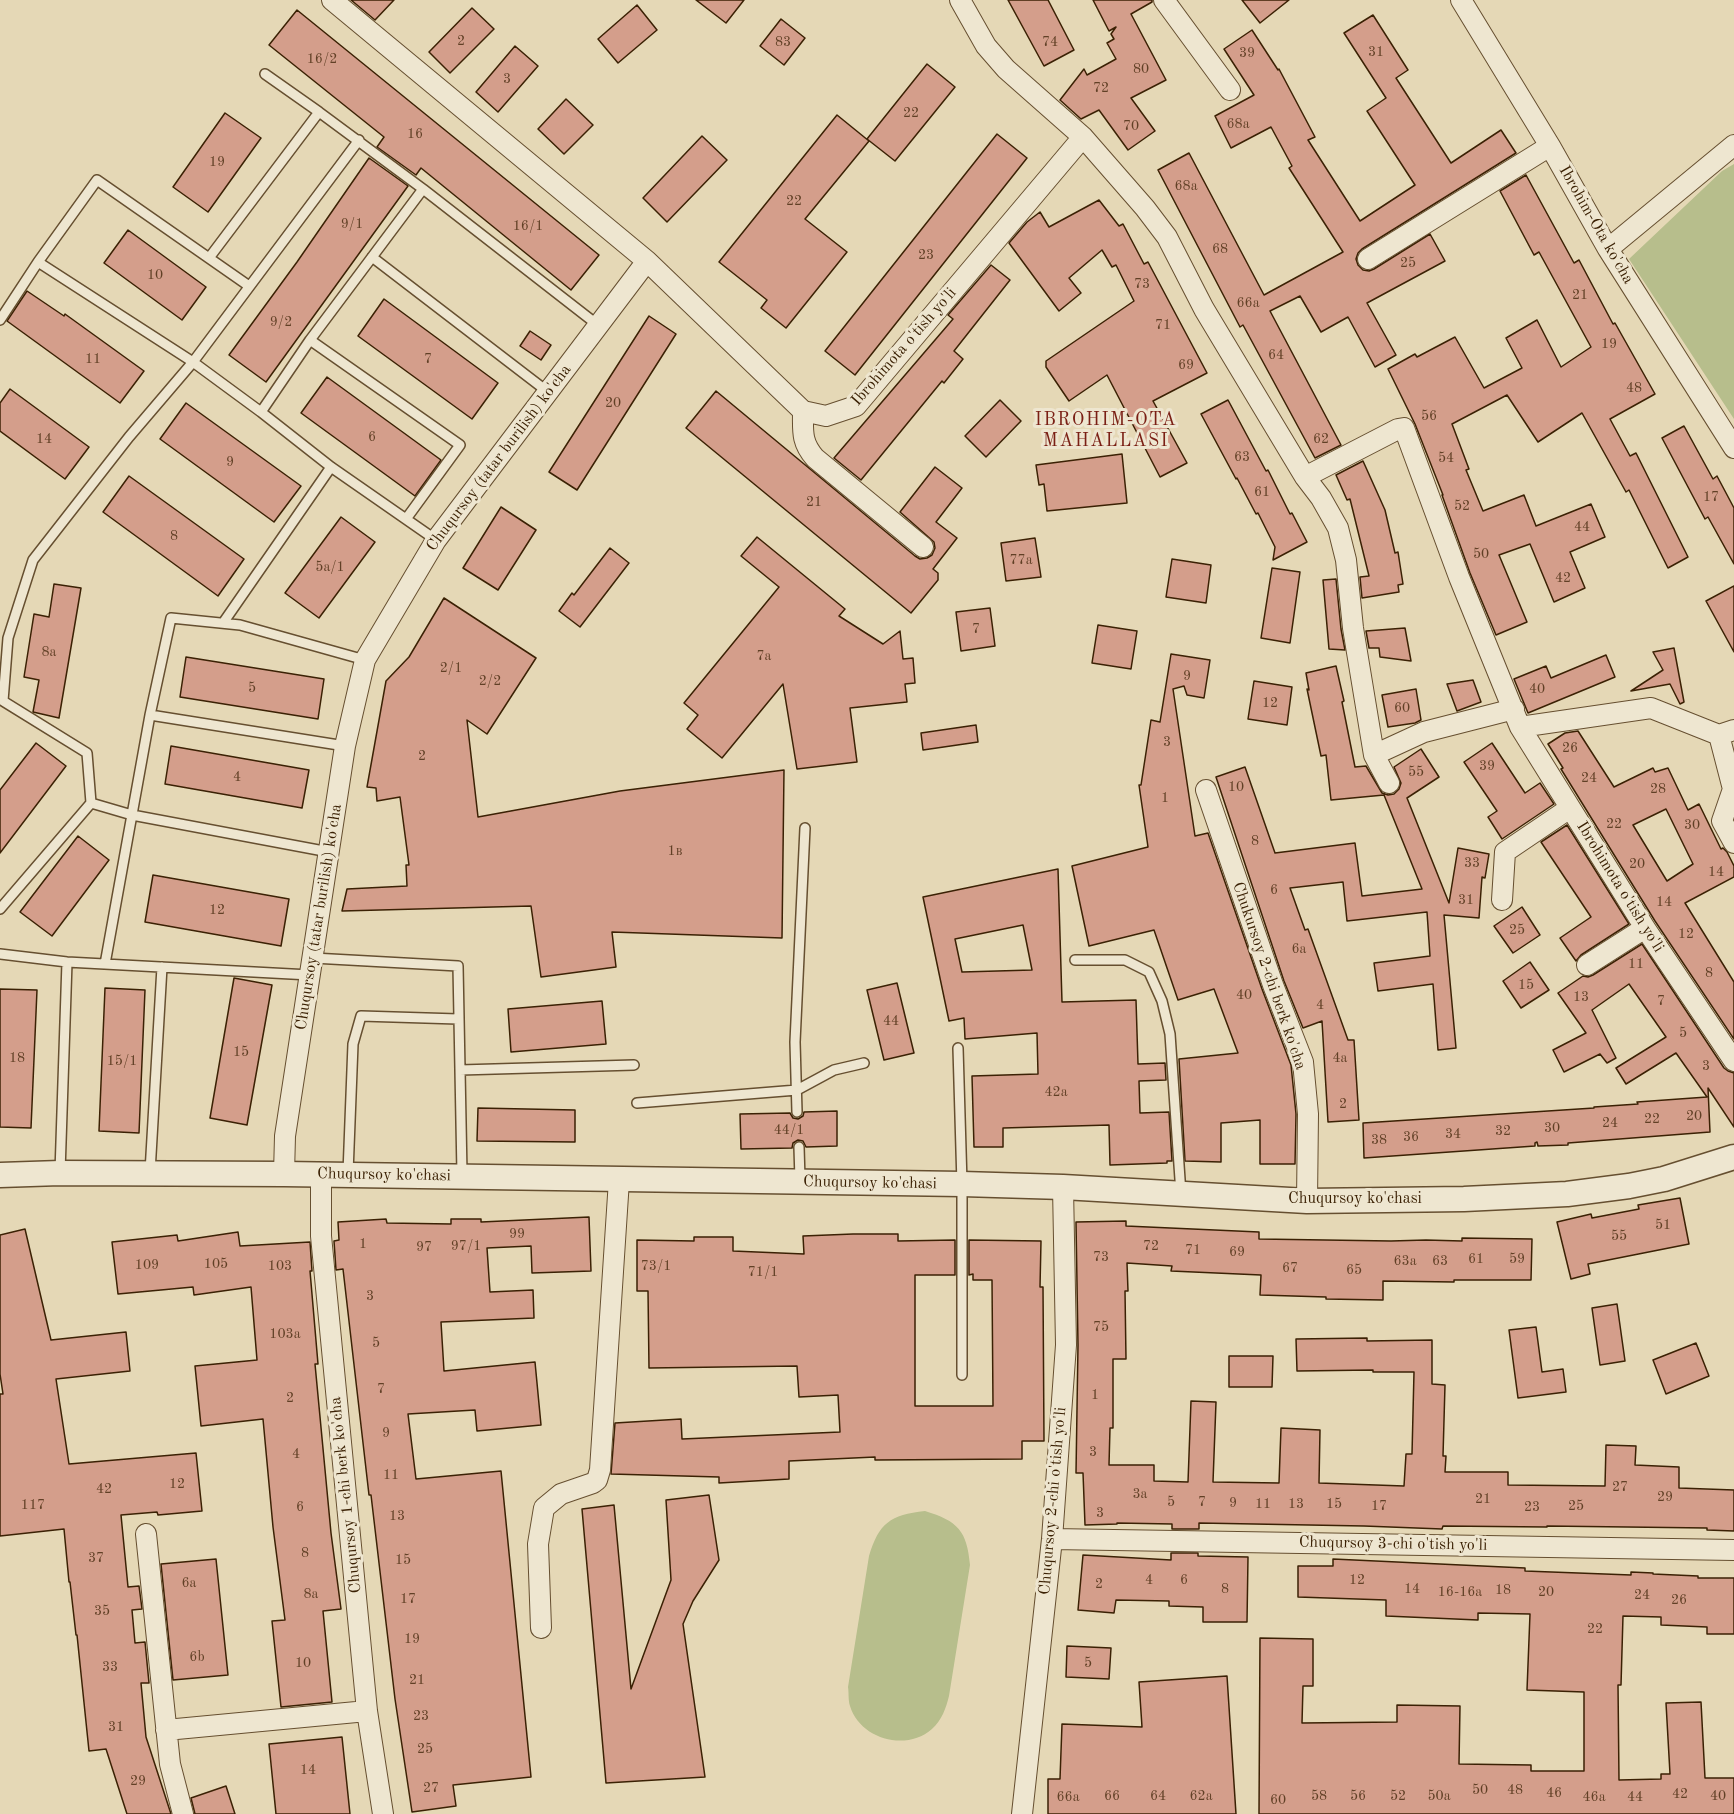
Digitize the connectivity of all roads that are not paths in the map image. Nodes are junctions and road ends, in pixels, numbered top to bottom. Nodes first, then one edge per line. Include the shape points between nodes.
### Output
1 (332, 0) edge
2 (960, 0) edge
3 (1164, 0) edge
4 (1461, 0) edge
5 (265, 74) dead end
6 (1230, 90) dead end
7 (319, 112) junction
8 (1083, 137) junction
9 (359, 140) junction
10 (1734, 145) edge
11 (1550, 146) junction
12 (423, 189) junction
13 (1608, 249) junction
14 (372, 257) junction
15 (208, 258) junction
16 (1368, 259) dead end
17 (647, 261) junction
18 (38, 262) junction
19 (249, 286) junction
20 (0, 320) edge
21 (599, 326) junction
22 (310, 340) junction
23 (193, 362) junction
24 (548, 392) junction
25 (803, 411) junction
26 (261, 412) junction
27 (1734, 448) edge
28 (330, 467) junction
29 (1305, 477) junction
30 (406, 519) junction
31 (436, 540) junction
32 (923, 547) dead end
33 (223, 623) junction
34 (365, 660) junction
35 (2, 701) edge
36 (150, 715) junction
37 (1517, 718) junction
38 (1726, 733) edge
39 (345, 746) junction
40 (1374, 755) junction
41 (1389, 783) dead end
42 (1206, 790) dead end
43 (91, 803) junction
44 (1570, 808) junction
45 (132, 815) junction
46 (805, 828) dead end
47 (1734, 843) edge
48 (328, 852) junction
49 (1502, 900) dead end
50 (0, 909) edge
51 (1645, 928) junction
52 (0, 954) edge
53 (1075, 960) dead end
54 (67, 962) junction
55 (105, 964) junction
56 (1587, 965) dead end
57 (311, 967) junction
58 (162, 968) junction
59 (458, 1019) junction
60 (958, 1048) dead end
61 (1734, 1061) edge
62 (864, 1063) dead end
63 (634, 1065) dead end
64 (460, 1070) junction
65 (797, 1090) junction
66 (637, 1103) dead end
67 (797, 1112) dead end
68 (799, 1148) dead end
69 (1734, 1156) edge
70 (60, 1173) junction
71 (150, 1173) junction
72 (284, 1174) junction
73 (0, 1175) edge
74 (321, 1175) junction
75 (347, 1175) junction
76 (462, 1177) junction
77 (619, 1180) junction
78 (800, 1182) junction
79 (962, 1184) junction
80 (1063, 1187) junction
81 (1180, 1194) junction
82 (1307, 1201) junction
83 (962, 1376) dead end
84 (146, 1534) dead end
85 (1052, 1539) junction
86 (1734, 1550) edge
87 (541, 1628) dead end
88 (367, 1711) junction
89 (166, 1730) junction
90 (183, 1814) edge
91 (383, 1814) edge
92 (1022, 1814) edge

1 - 17 street
2 - 8 street via 986,46 1006,69
3 - 6 street
4 - 11 street, Ibrohim-Ota ko'cha
5 - 7 lane
7 - 9 lane
7 - 15 lane
8 - 25 street, Ibrohimota o'tish yo'li via 856,406 826,417
8 - 29 street via 1167,237 1204,309
9 - 12 lane
9 - 19 lane
10 - 13 street
11 - 13 street, Ibrohim-Ota ko'cha
11 - 16 street
12 - 14 lane
12 - 21 lane
13 - 27 street, Ibrohim-Ota ko'cha
14 - 22 lane
14 - 24 lane
15 - 18 lane via 97,180
15 - 19 lane
17 - 21 street, Chuqursoy (tatar burilish) ko'cha
17 - 25 street
18 - 20 lane
18 - 23 lane
19 - 23 lane
21 - 24 street, Chuqursoy (tatar burilish) ko'cha
22 - 26 lane
22 - 30 lane via 460,445
23 - 26 lane
23 - 35 lane via 33,560 8,638
24 - 31 street, Chuqursoy (tatar burilish) ko'cha
25 - 32 street via 802,438 815,458
26 - 28 lane
28 - 30 lane
28 - 33 lane
29 - 37 street, Ibrohimota o'tish yo'li via 1404,428
29 - 40 street via 1338,528 1344,549
30 - 31 lane
31 - 34 street, Chuqursoy (tatar burilish) ko'cha
33 - 34 lane
33 - 36 lane via 171,618
34 - 39 street, Chuqursoy (tatar burilish) ko'cha
35 - 43 lane via 87,753
36 - 39 lane
36 - 45 lane
37 - 38 street via 1651,708
37 - 40 street via 1424,732
37 - 44 street, Ibrohimota o'tish yo'li
38 - 47 street via 1733,789 1722,821
39 - 48 street, Chuqursoy (tatar burilish) ko'cha
40 - 41 street
42 - 82 street, Chukursoy 2-chi berk ko'cha via 1303,1062 1308,1114
43 - 45 lane
43 - 50 lane
44 - 49 street via 1505,852
44 - 51 street, Ibrohimota o'tish yo'li
45 - 48 lane
45 - 55 lane
46 - 65 lane via 795,1042
48 - 57 street, Chuqursoy (tatar burilish) ko'cha
51 - 56 street
51 - 61 street, Ibrohimota o'tish yo'li
52 - 54 lane
53 - 81 lane via 1125,960 1149,972 1162,1000 1170,1034
54 - 55 lane
54 - 70 lane
55 - 58 lane
57 - 58 lane
57 - 59 lane via 458,966
57 - 72 street, Chuqursoy (tatar burilish) ko'cha via 285,1136
58 - 71 lane
59 - 64 lane
59 - 75 lane via 361,1016 353,1044
60 - 79 lane
62 - 65 lane via 834,1070
63 - 64 lane
64 - 76 lane
65 - 66 lane
65 - 67 lane
68 - 78 lane
69 - 82 street, Chuqursoy ko'chasi via 1664,1179 1592,1191 1464,1199
70 - 71 street, Chuqursoy ko'chasi
70 - 73 street, Chuqursoy ko'chasi
71 - 72 street, Chuqursoy ko'chasi
72 - 74 street, Chuqursoy ko'chasi
74 - 75 street, Chuqursoy ko'chasi
74 - 88 street, Chuqursoy 1-chi berk ko'cha via 321,1236
75 - 76 street, Chuqursoy ko'chasi
76 - 77 street, Chuqursoy ko'chasi
77 - 78 street, Chuqursoy ko'chasi
77 - 87 street via 600,1470 597,1480 561,1494 544,1508 538,1544
78 - 79 street, Chuqursoy ko'chasi
79 - 80 street, Chuqursoy ko'chasi
79 - 83 lane
80 - 81 street, Chuqursoy ko'chasi
80 - 85 street, Chuqursoy 2-chi o'tish yo'li via 1066,1345
81 - 82 street, Chuqursoy ko'chasi
84 - 89 street
85 - 86 street, Chuqursoy 3-chi o'tish yo'li
85 - 92 street, Chuqursoy 2-chi o'tish yo'li
88 - 89 street
88 - 91 street, Chuqursoy 1-chi berk ko'cha
89 - 90 street

